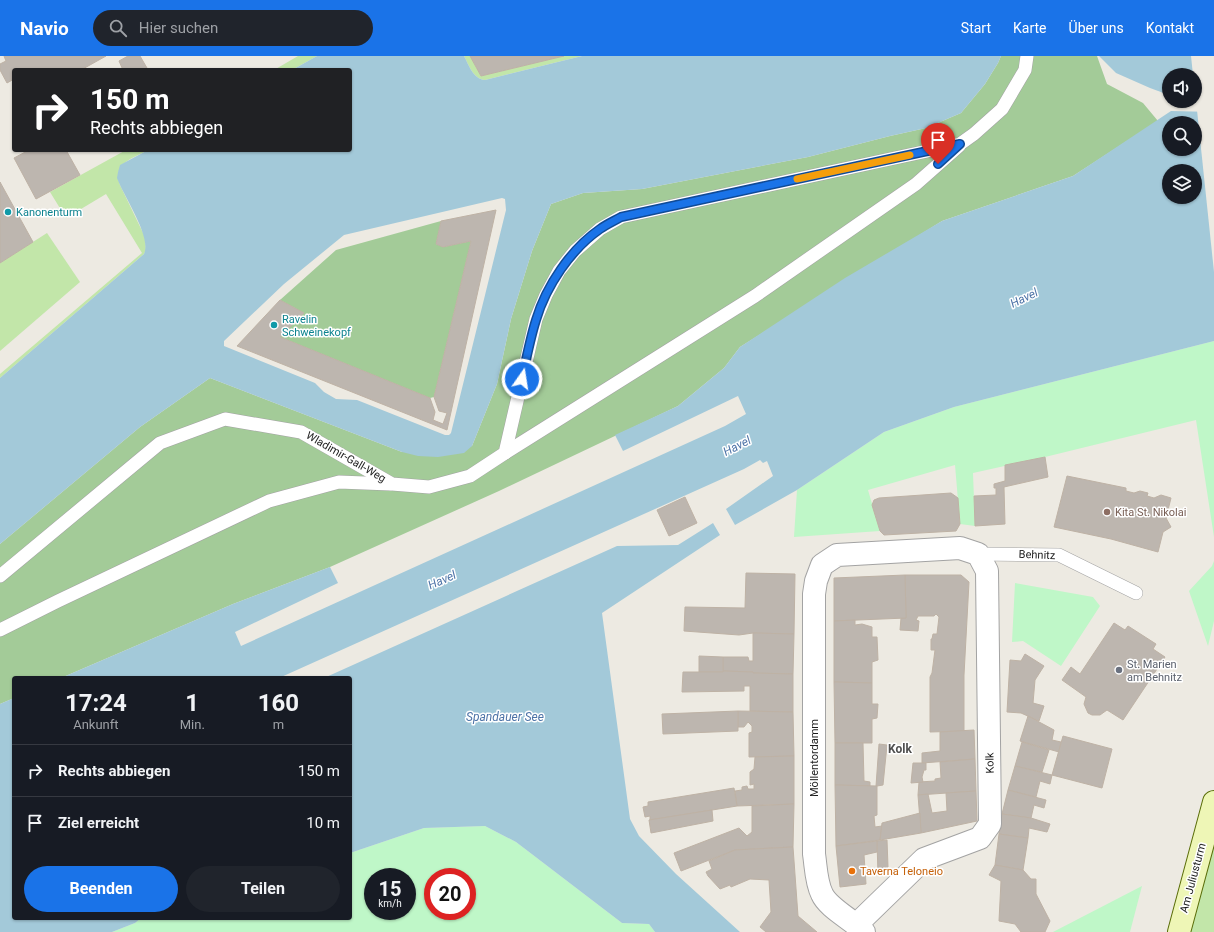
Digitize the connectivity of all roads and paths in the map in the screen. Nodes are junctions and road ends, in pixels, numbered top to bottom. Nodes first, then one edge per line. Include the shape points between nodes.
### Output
1 (1027, 56) edge
2 (960, 144) junction
3 (505, 453) junction
4 (392, 484) junction
5 (969, 551) junction
6 (822, 565) joint
7 (0, 576) edge
8 (1136, 593) dead end
9 (0, 630) edge
10 (1214, 802) edge
11 (860, 928) edge
12 (1179, 932) edge

1 - 2 lane via 1025,70 1002,108
2 - 3 lane, Wladimir-Gall-Weg via 916,184 755,296
2 - 3 lane via 621,217 600,229 576,251 546,295 536,319
3 - 4 lane, Wladimir-Gall-Weg via 470,476 429,487
4 - 7 lane, Wladimir-Gall-Weg via 301,432 225,419 160,443
4 - 9 lane via 339,482 269,502
5 - 6 street, Behnitz via 837,555
5 - 8 lane, Behnitz via 1059,555
5 - 11 street, Kolk via 987,571 990,824 980,838 924,859
6 - 11 street, Möllentordamm via 814,594 814,854 817,882 822,895
10 - 12 main road, Am Juliusturm

